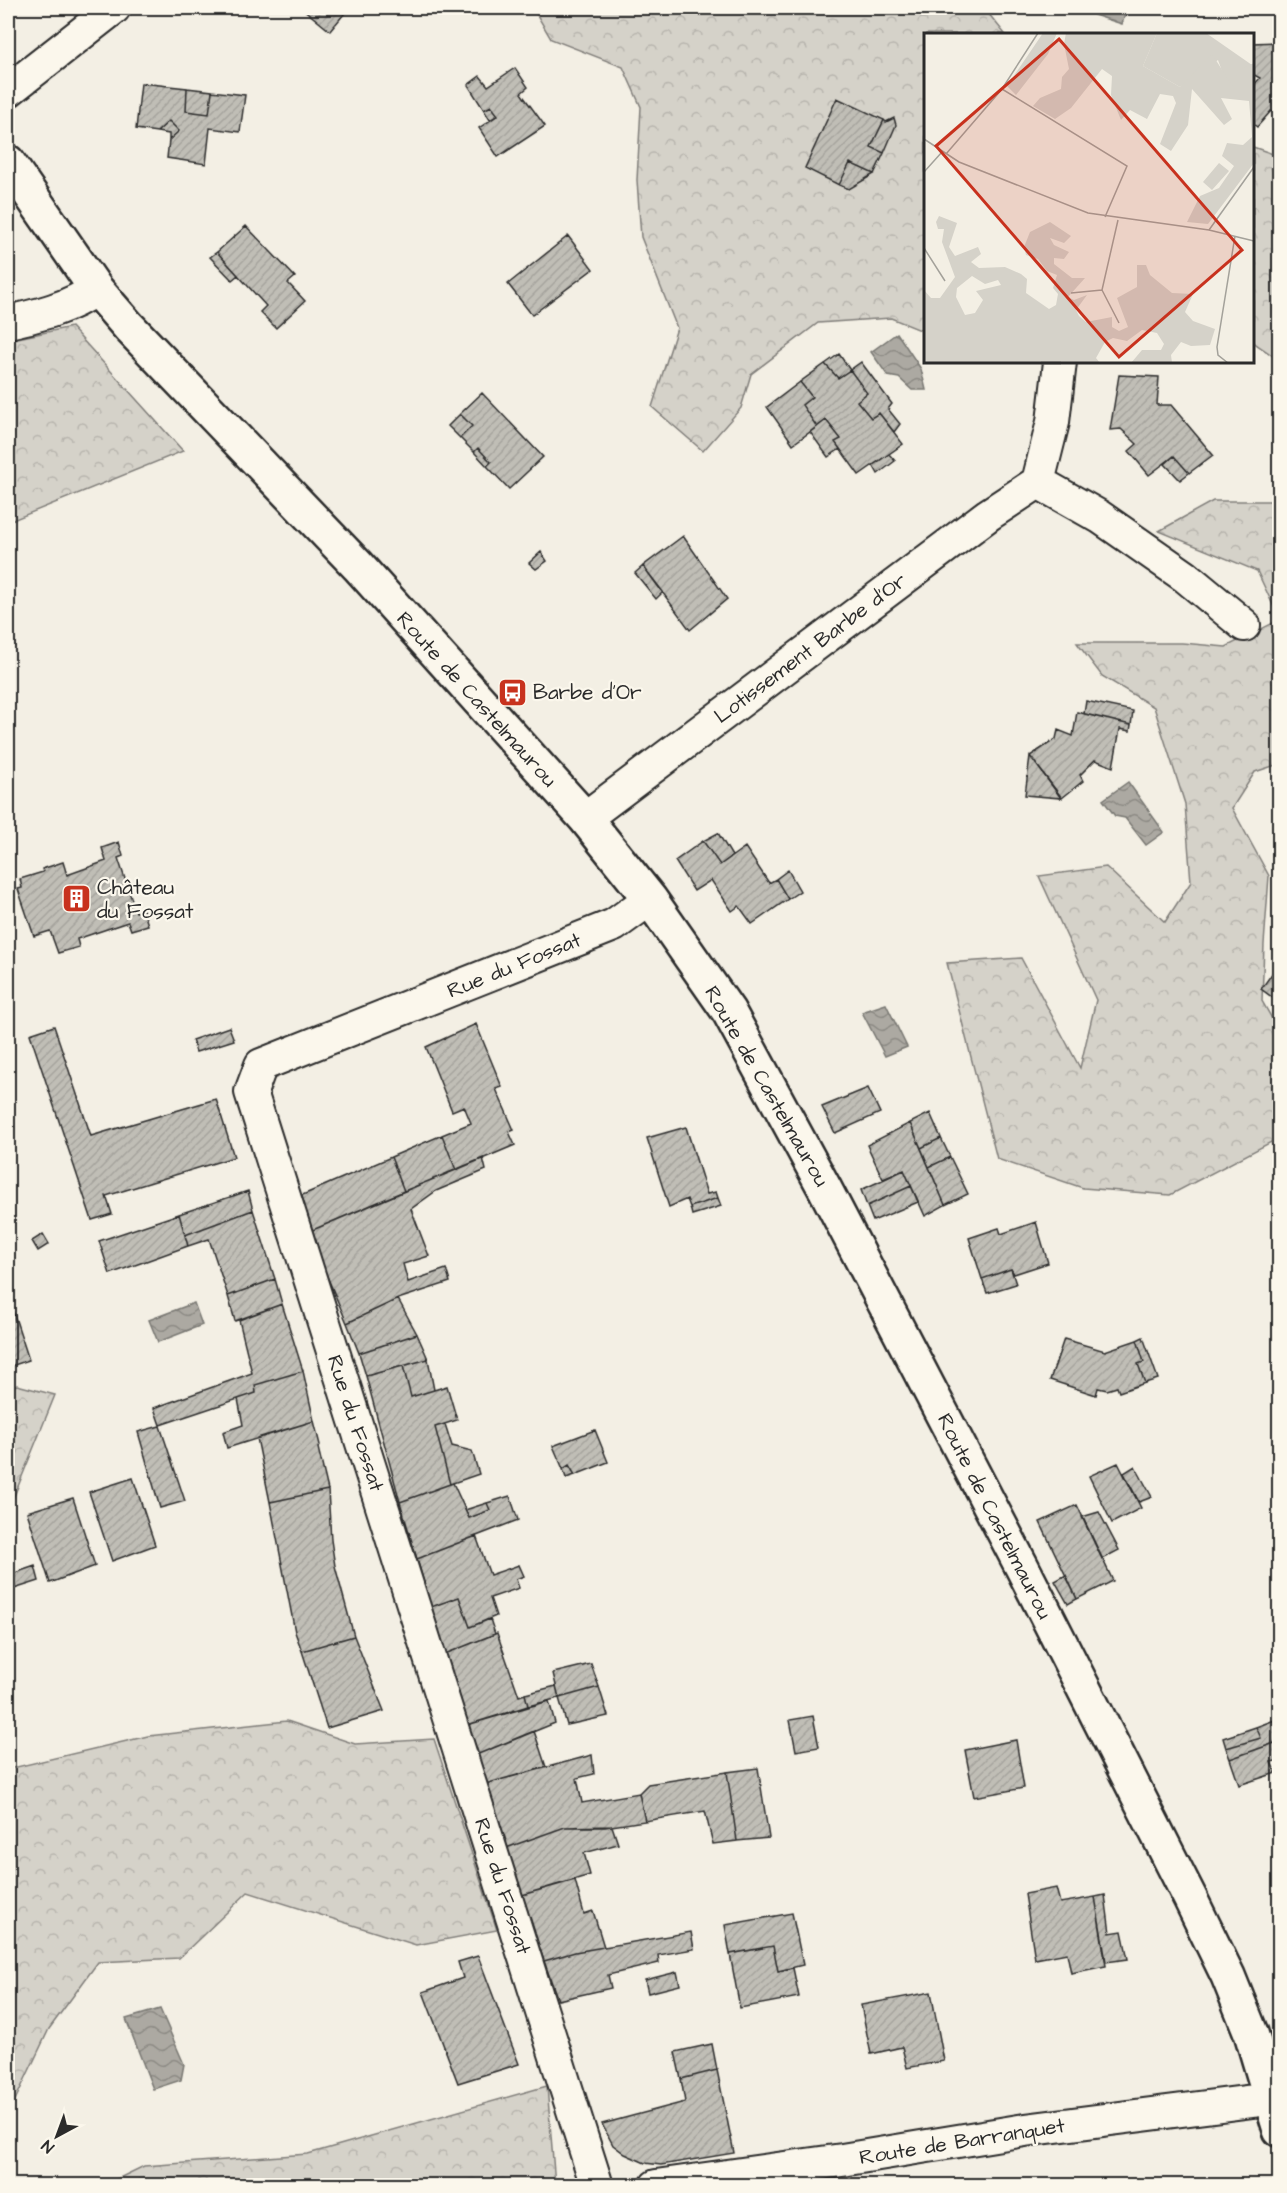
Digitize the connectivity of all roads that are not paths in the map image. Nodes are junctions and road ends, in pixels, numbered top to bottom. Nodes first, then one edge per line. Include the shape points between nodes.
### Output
1 (114, 8) edge
2 (8, 91) edge
3 (8, 162) edge
4 (96, 289) junction
5 (8, 322) edge
6 (1060, 363) edge
7 (1038, 482) junction
8 (1244, 626) dead end
9 (585, 818) junction
10 (650, 899) junction
11 (1268, 2097) junction
12 (1279, 2128) edge
13 (597, 2186) edge
14 (656, 2186) edge

1 - 2 street
3 - 4 street, Route de Castelmaurou
4 - 5 street via 79,301
4 - 9 street, Route de Castelmaurou via 358,566
6 - 7 street via 1053,422
7 - 8 street via 1100,517 1186,577
7 - 9 street, Lotissement Barbe d'Or via 988,515
9 - 10 street, Route de Castelmaurou
10 - 11 street, Route de Castelmaurou via 729,1012 1017,1557 1228,1977 1251,2034
10 - 13 street, Rue du Fossat via 614,925 261,1065 251,1092
11 - 12 street, Route de Castelmaurou
11 - 14 street, Route de Barranquet

